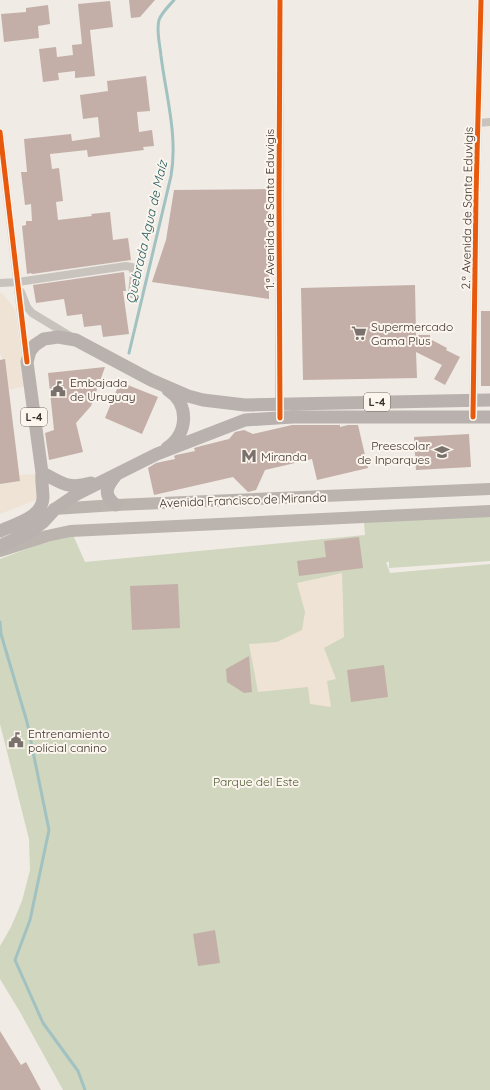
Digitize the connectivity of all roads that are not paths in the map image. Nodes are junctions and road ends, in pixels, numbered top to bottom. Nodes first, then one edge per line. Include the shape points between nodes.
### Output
1 (280, 0) edge
2 (481, 0) edge
3 (490, 122) edge
4 (478, 123) junction
5 (0, 132) edge
6 (18, 282) junction
7 (0, 283) edge
8 (132, 294) dead end
9 (76, 340) junction
10 (27, 362) junction
11 (151, 380) junction
12 (474, 400) junction
13 (490, 400) edge
14 (279, 404) junction
15 (473, 417) junction
16 (490, 417) edge
17 (280, 418) junction
18 (157, 454) junction
19 (42, 473) junction
20 (118, 473) junction
21 (490, 489) edge
22 (116, 505) junction
23 (54, 509) junction
24 (490, 511) edge
25 (32, 517) junction
26 (0, 531) edge
27 (0, 546) edge
28 (0, 551) edge

1 - 14 street, 1.ª Avenida de Santa Eduvigis
2 - 4 street, 2.ª Avenida de Santa Eduvigis
3 - 4 street
4 - 12 street, 2.ª Avenida de Santa Eduvigis
5 - 6 street
6 - 7 street
6 - 8 street via 126,266 132,267 134,273
6 - 9 street via 27,307 32,313
6 - 10 street
9 - 10 main road, L-4 via 58,337 44,339 34,345
9 - 11 main road, L-4
10 - 19 main road, L-4
11 - 14 main road, L-4 via 203,400 245,405
11 - 18 main road, L-4 via 176,397 184,414 183,425 177,439
12 - 13 main road, L-4
12 - 14 main road, L-4
12 - 15 street, 2.ª Avenida de Santa Eduvigis
14 - 17 street, 1.ª Avenida de Santa Eduvigis
15 - 16 main road, L-4
15 - 17 main road, L-4
17 - 18 main road, L-4 via 245,420
18 - 20 main road, L-4
19 - 20 main road, L-4 via 59,483 75,486
19 - 25 main road, L-4 via 43,499
20 - 22 main road via 107,491 110,500
20 - 23 main road, L-4
21 - 22 main road, Avenida Francisco de Miranda
22 - 23 main road, Avenida Francisco de Miranda / L-4
23 - 25 main road, Avenida Francisco de Miranda / L-4
23 - 27 main road, L-4 via 30,532
24 - 28 main road, Avenida Francisco de Miranda via 70,531
25 - 26 main road, Avenida Francisco de Miranda / L-4

